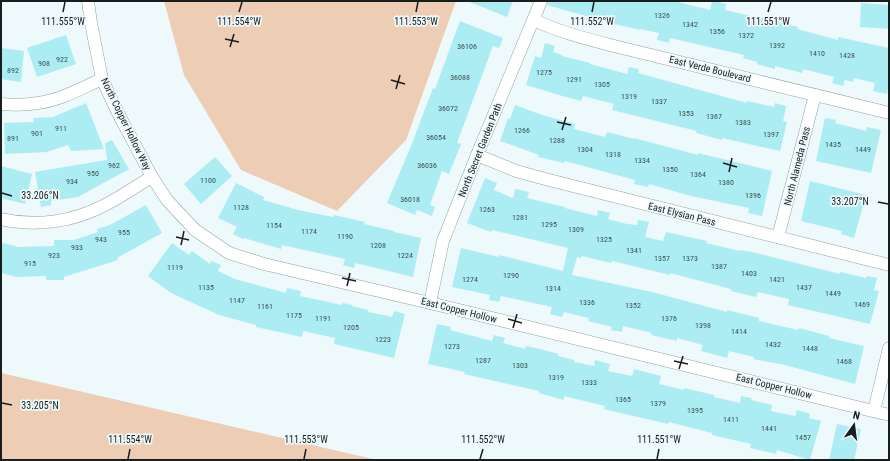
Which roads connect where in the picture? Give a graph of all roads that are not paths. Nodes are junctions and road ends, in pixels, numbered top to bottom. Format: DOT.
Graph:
graph roads {
  1 [pos="88,1"];
  2 [pos="541,1"];
  3 [pos="534,20"];
  4 [pos="102,79"];
  5 [pos="815,95"];
  6 [pos="1,104"];
  7 [pos="889,113"];
  8 [pos="477,155"];
  9 [pos="152,177"];
  10 [pos="1,219"];
  11 [pos="778,237"];
  12 [pos="889,265"];
  13 [pos="430,302"];
  14 [pos="889,348"];
  15 [pos="874,411"];
  16 [pos="889,415"];
  1 -- 4 [label="street, North Copper Hollow Way"];
  2 -- 3 [label="street, North Secret Garden Path"];
  3 -- 5 [label="street, East Verde Boulevard"];
  3 -- 8 [label="street, North Secret Garden Path"];
  4 -- 6 [label="street"];
  4 -- 9 [label="street, North Copper Hollow Way"];
  5 -- 7 [label="street, East Verde Boulevard"];
  5 -- 11 [label="street, North Alameda Pass"];
  8 -- 11 [label="street, East Elysian Pass"];
  8 -- 13 [label="street, North Secret Garden Path"];
  9 -- 10 [label="street"];
  9 -- 13 [label="street, East Copper Hollow"];
  11 -- 12 [label="street, East Elysian Pass"];
  13 -- 15 [label="street, East Copper Hollow"];
  14 -- 15 [label="street"];
  15 -- 16 [label="street, East Copper Hollow"];
}
